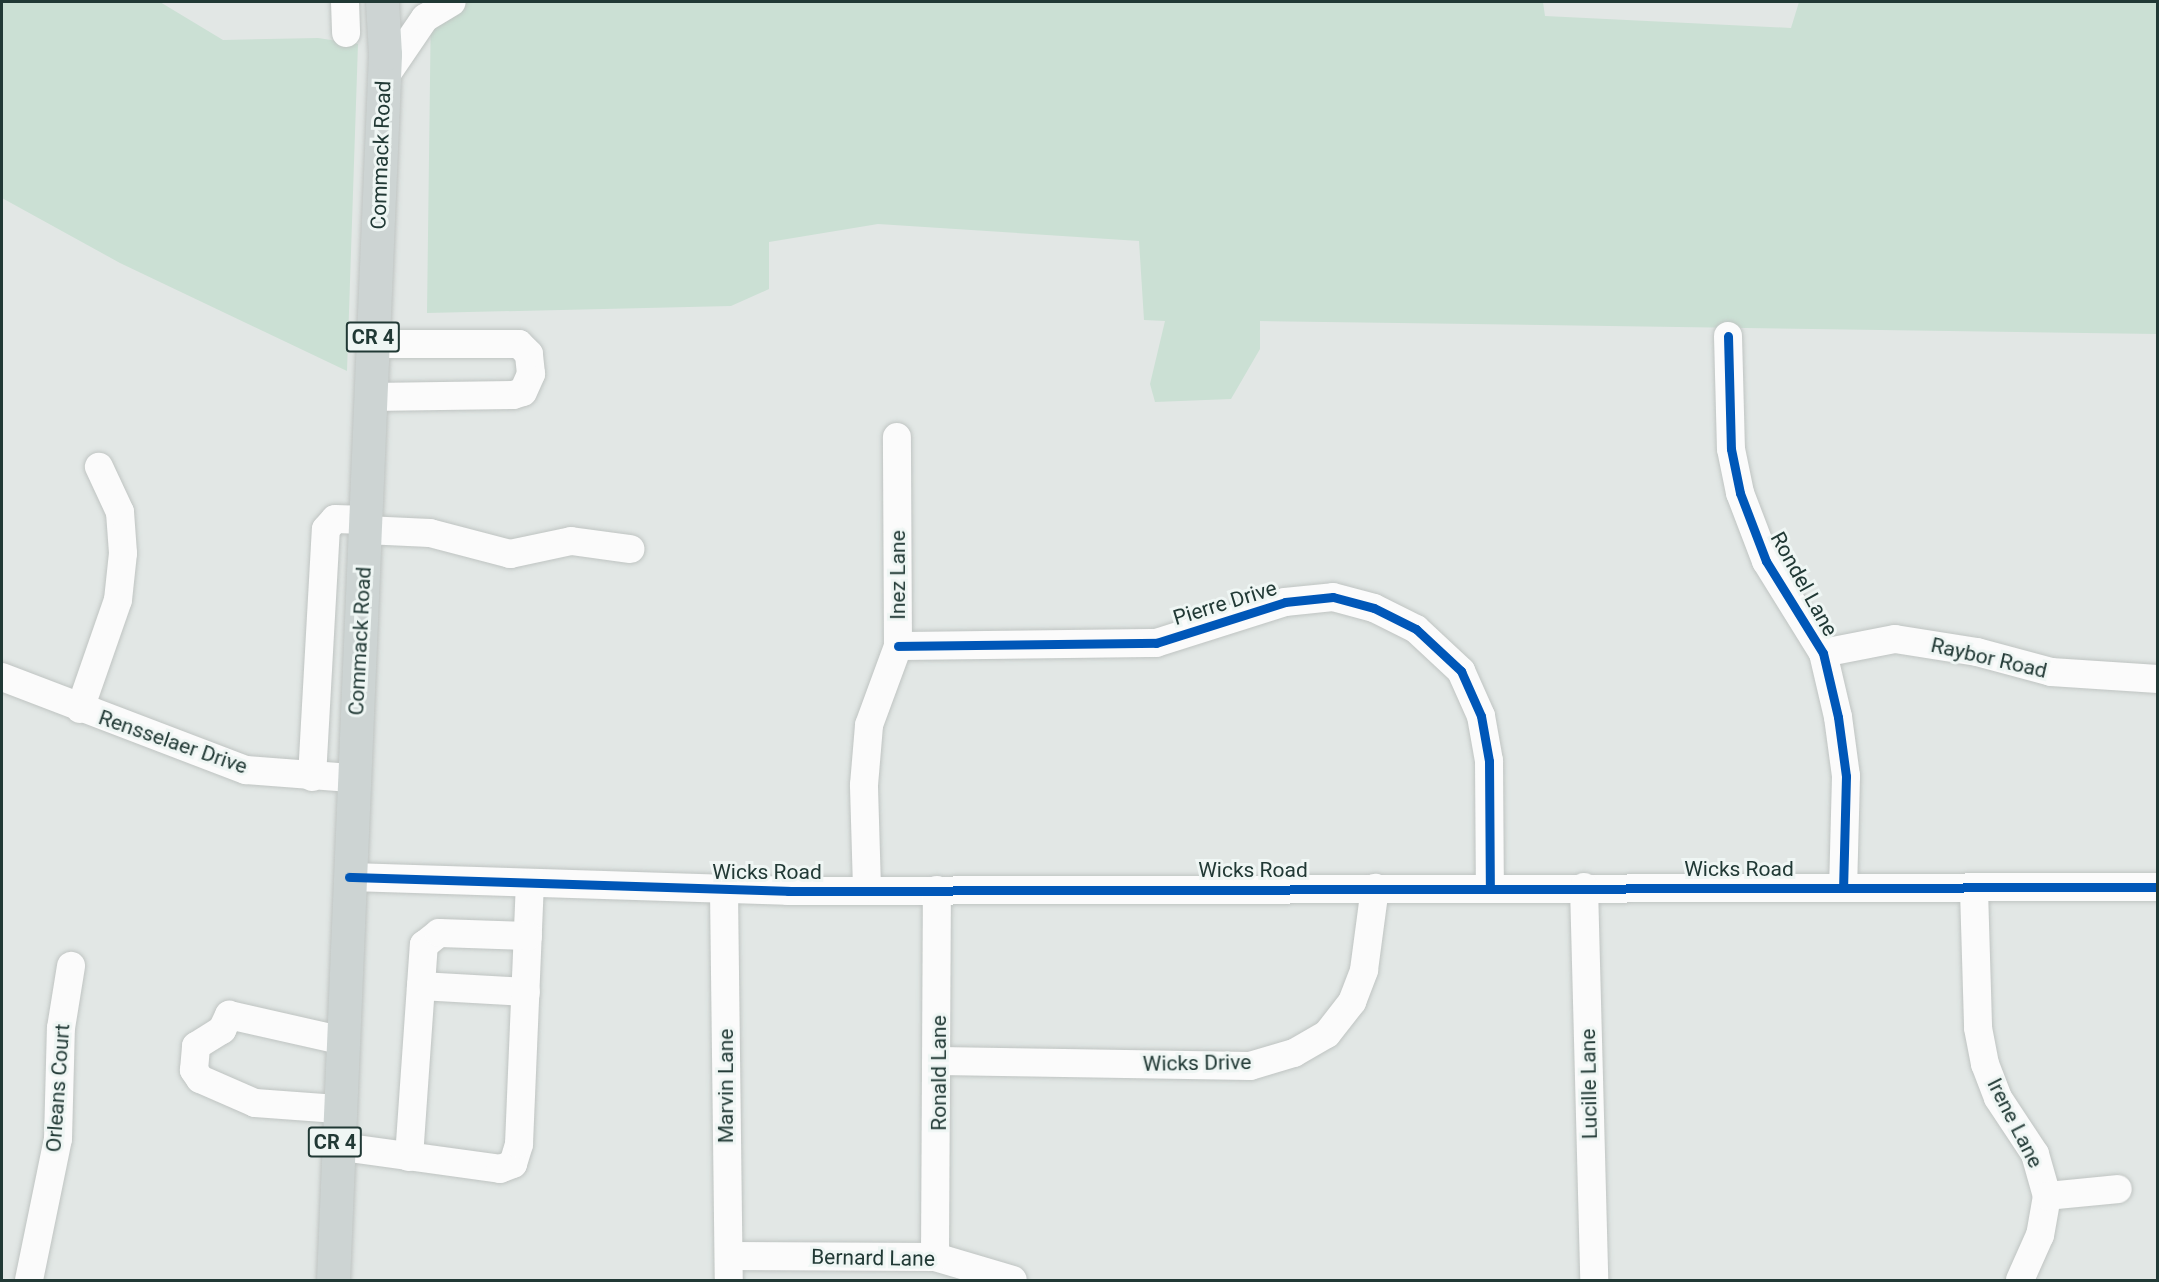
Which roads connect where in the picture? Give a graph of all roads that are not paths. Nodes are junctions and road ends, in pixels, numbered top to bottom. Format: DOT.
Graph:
graph roads {
  1 [pos="345,2"];
  2 [pos="382,2"];
  3 [pos="452,2"];
  4 [pos="346,33"];
  5 [pos="384,78"];
  6 [pos="1728,336"];
  7 [pos="373,344"];
  8 [pos="371,397"];
  9 [pos="897,437"];
  10 [pos="99,468"];
  11 [pos="366,525"];
  12 [pos="630,549"];
  13 [pos="898,646"];
  14 [pos="1823,653"];
  15 [pos="2,677"];
  16 [pos="2157,679"];
  17 [pos="80,709"];
  18 [pos="312,777"];
  19 [pos="351,778"];
  20 [pos="349,877"];
  21 [pos="530,883"];
  22 [pos="1584,887"];
  23 [pos="1843,887"];
  24 [pos="2157,887"];
  25 [pos="867,888"];
  26 [pos="1375,888"];
  27 [pos="1490,889"];
  28 [pos="937,890"];
  29 [pos="1974,890"];
  30 [pos="724,891"];
  31 [pos="528,936"];
  32 [pos="71,966"];
  33 [pos="421,986"];
  34 [pos="526,992"];
  35 [pos="340,1040"];
  36 [pos="939,1061"];
  37 [pos="337,1109"];
  38 [pos="335,1146"];
  39 [pos="409,1157"];
  40 [pos="2118,1189"];
  41 [pos="2047,1196"];
  42 [pos="935,1257"];
  43 [pos="729,1268"];
  44 [pos="29,1281"];
  45 [pos="333,1281"];
  46 [pos="1013,1281"];
  47 [pos="1594,1281"];
  48 [pos="2020,1281"];
  1 -- 4 [label="street"];
  2 -- 5 [label="main road, Commack Road / CR 4"];
  3 -- 5 [label="street"];
  5 -- 7 [label="main road, Commack Road / CR 4"];
  6 -- 14 [label="street, Rondel Lane"];
  7 -- 8 [label="main road, Commack Road / CR 4"];
  7 -- 8 [label="street"];
  8 -- 11 [label="main road, Commack Road / CR 4"];
  9 -- 13 [label="street, Inez Lane"];
  10 -- 17 [label="street"];
  11 -- 12 [label="street"];
  11 -- 18 [label="street"];
  11 -- 19 [label="main road, Commack Road / CR 4"];
  13 -- 25 [label="street, Inez Lane"];
  13 -- 27 [label="street, Pierre Drive"];
  14 -- 16 [label="street, Raybor Road"];
  14 -- 23 [label="street, Rondel Lane"];
  15 -- 17 [label="street, Rensselaer Drive"];
  17 -- 18 [label="street, Rensselaer Drive"];
  18 -- 19 [label="street, Rensselaer Drive"];
  19 -- 20 [label="main road, Commack Road / CR 4"];
  20 -- 21 [label="street, Wicks Road"];
  20 -- 35 [label="main road, Commack Road / CR 4"];
  21 -- 30 [label="street, Wicks Road"];
  21 -- 31 [label="street"];
  22 -- 23 [label="street, Wicks Road"];
  22 -- 27 [label="street, Wicks Road"];
  22 -- 47 [label="street, Lucille Lane"];
  23 -- 29 [label="street, Wicks Road"];
  24 -- 29 [label="street, Wicks Road"];
  25 -- 28 [label="street, Wicks Road"];
  25 -- 30 [label="street, Wicks Road"];
  26 -- 27 [label="street, Wicks Road"];
  26 -- 28 [label="street, Wicks Road"];
  26 -- 36 [label="street, Wicks Drive"];
  28 -- 36 [label="street, Ronald Lane"];
  29 -- 41 [label="street, Irene Lane"];
  30 -- 43 [label="street, Marvin Lane"];
  31 -- 33 [label="street"];
  31 -- 34 [label="street"];
  32 -- 44 [label="street, Orleans Court"];
  33 -- 34 [label="street"];
  33 -- 39 [label="street"];
  34 -- 39 [label="street"];
  35 -- 37 [label="main road, Commack Road / CR 4"];
  35 -- 37 [label="street"];
  36 -- 42 [label="street, Ronald Lane"];
  37 -- 38 [label="main road, Commack Road / CR 4"];
  38 -- 39 [label="street"];
  38 -- 45 [label="main road, Commack Road / CR 4"];
  40 -- 41 [label="street"];
  41 -- 48 [label="street, Irene Lane"];
  42 -- 43 [label="street, Bernard Lane"];
  42 -- 46 [label="street, Bernard Lane"];
}
